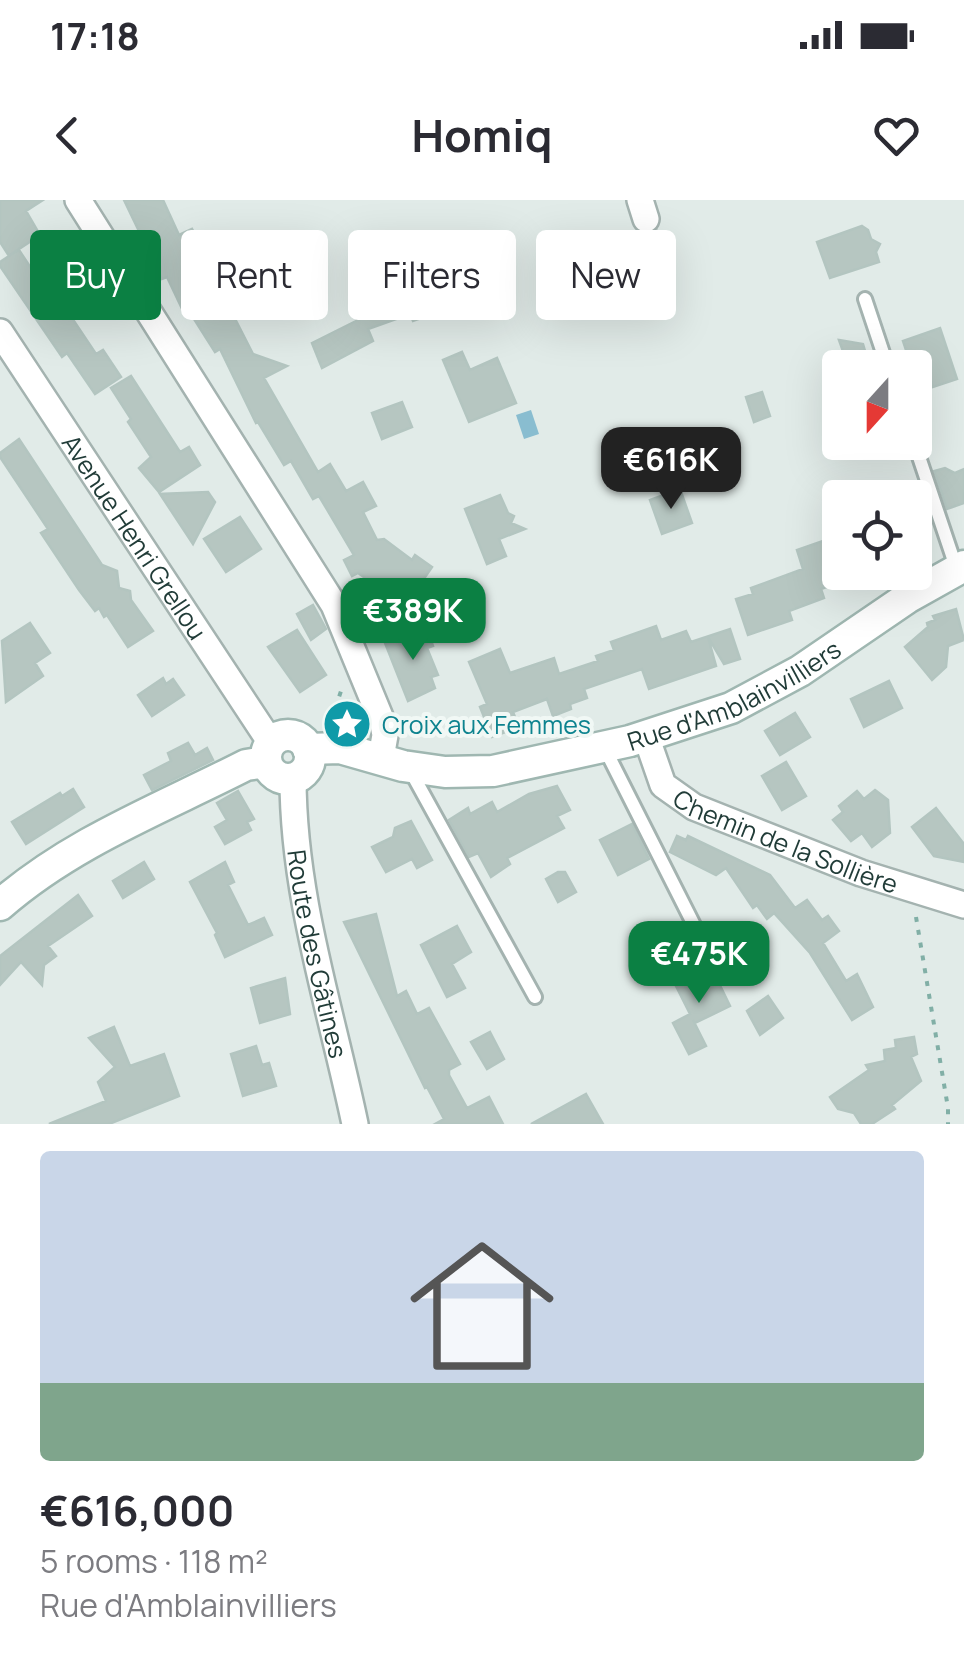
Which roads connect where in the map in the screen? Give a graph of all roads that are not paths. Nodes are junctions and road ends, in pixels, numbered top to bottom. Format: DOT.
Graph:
graph roads {
  1 [pos="78,200"];
  2 [pos="864,299"];
  3 [pos="0,332"];
  4 [pos="882,350"];
  5 [pos="921,460"];
  6 [pos="961,568"];
  7 [pos="646,736"];
  8 [pos="604,747"];
  9 [pos="319,749"];
  10 [pos="268,752"];
  11 [pos="395,763"];
  12 [pos="293,778"];
  13 [pos="0,905"];
  14 [pos="964,905"];
  15 [pos="698,935"];
  16 [pos="535,997"];
  17 [pos="356,1124"];
  1 -- 11 [label="street"];
  2 -- 4 [label="lane"];
  3 -- 10 [label="street, Avenue Henri Grellou"];
  5 -- 6 [label="lane"];
  6 -- 7 [label="street, Rue d'Amblainvilliers"];
  7 -- 8 [label="street, Rue d'Amblainvilliers"];
  7 -- 14 [label="street, Chemin de la Sollière"];
  8 -- 11 [label="street, Rue d'Amblainvilliers"];
  8 -- 15 [label="lane"];
  9 -- 10 [label="street, Rue d'Amblainvilliers"];
  9 -- 11 [label="street, Rue d'Amblainvilliers"];
  9 -- 12 [label="street"];
  10 -- 12 [label="street"];
  10 -- 13 [label="street"];
  11 -- 16 [label="lane"];
  12 -- 17 [label="street, Route des Gâtines"];
}
